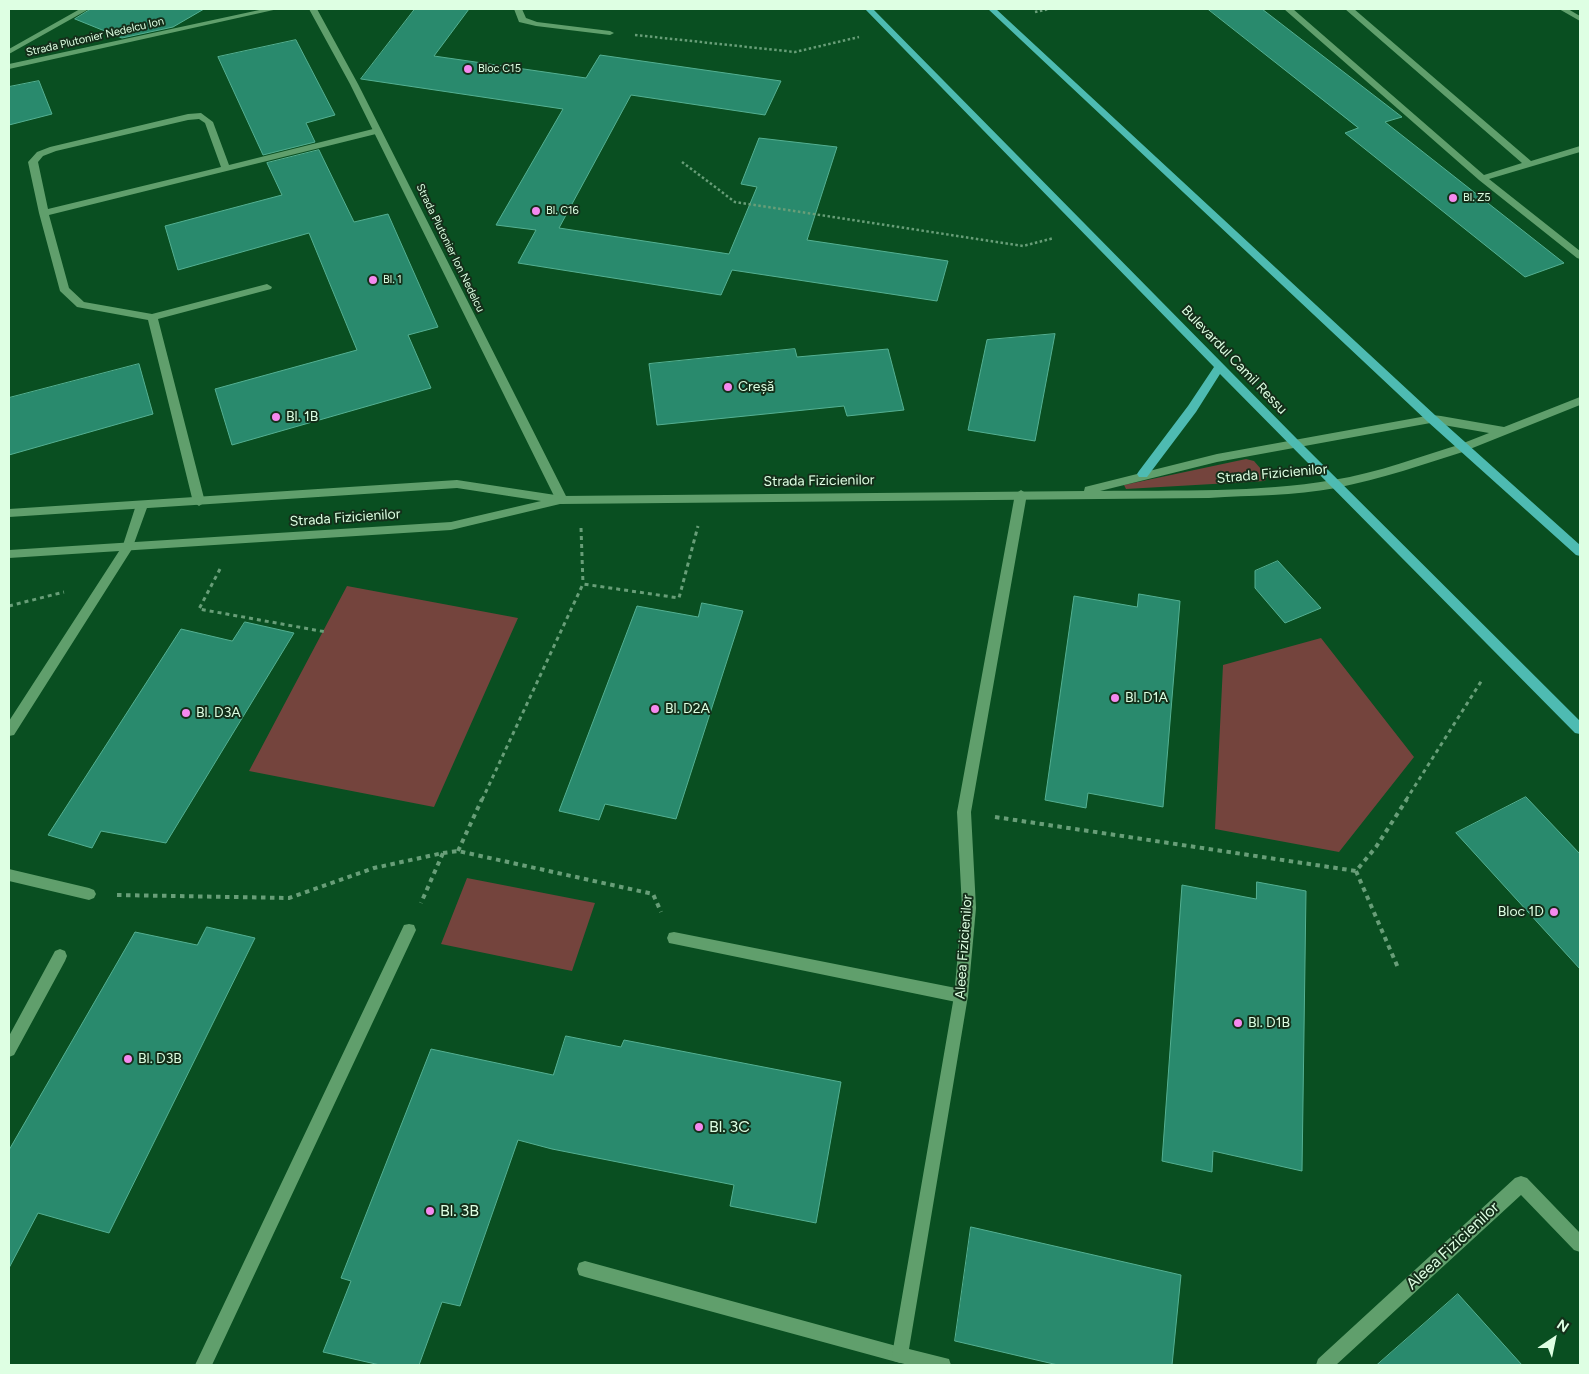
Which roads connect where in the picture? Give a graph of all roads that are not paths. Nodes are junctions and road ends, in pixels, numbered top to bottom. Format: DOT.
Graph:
graph roads {
  1 [pos="85,9"];
  2 [pos="274,9"];
  3 [pos="313,9"];
  4 [pos="518,9"];
  5 [pos="869,9"];
  6 [pos="992,9"];
  7 [pos="1288,9"];
  8 [pos="1348,9"];
  9 [pos="1563,9"];
  10 [pos="1580,19"];
  11 [pos="610,32"];
  12 [pos="9,52"];
  13 [pos="9,67"];
  14 [pos="377,131"];
  15 [pos="1580,149"];
  16 [pos="1530,165"];
  17 [pos="226,168"];
  18 [pos="1482,178"];
  19 [pos="44,213"];
  20 [pos="1580,256"];
  21 [pos="267,287"];
  22 [pos="152,317"];
  23 [pos="1220,366"];
  24 [pos="1580,401"];
  25 [pos="1432,419"];
  26 [pos="1505,430"];
  27 [pos="1294,443"];
  28 [pos="1464,447"];
  29 [pos="1143,474"];
  30 [pos="1335,484"];
  31 [pos="1021,494"];
  32 [pos="1077,494"];
  33 [pos="562,500"];
  34 [pos="199,502"];
  35 [pos="142,505"];
  36 [pos="9,513"];
  37 [pos="128,546"];
  38 [pos="1580,552"];
  39 [pos="9,554"];
  40 [pos="1580,729"];
  41 [pos="9,730"];
  42 [pos="9,875"];
  43 [pos="89,894"];
  44 [pos="409,930"];
  45 [pos="674,938"];
  46 [pos="60,956"];
  47 [pos="961,996"];
  48 [pos="9,1050"];
  49 [pos="1580,1244"];
  50 [pos="585,1269"];
  51 [pos="900,1355"];
  52 [pos="203,1365"];
  53 [pos="943,1365"];
  54 [pos="1324,1365"];
  1 -- 12 [label="street"];
  2 -- 13 [label="street, Strada Plutonier Nedelcu Ion"];
  3 -- 14 [label="street, Strada Plutonier Ion Nedelcu"];
  4 -- 11 [label="street"];
  5 -- 23 [label="main road, Bulevardul Camil Ressu"];
  6 -- 25 [label="main road"];
  7 -- 18 [label="street"];
  8 -- 16 [label="street"];
  9 -- 10 [label="street"];
  14 -- 17 [label="street"];
  14 -- 33 [label="street, Strada Plutonier Ion Nedelcu"];
  15 -- 16 [label="street"];
  16 -- 18 [label="street"];
  17 -- 19 [label="street"];
  17 -- 19 [label="street"];
  18 -- 20 [label="street"];
  19 -- 22 [label="street"];
  21 -- 22 [label="street"];
  22 -- 34 [label="street"];
  23 -- 27 [label="main road, Bulevardul Camil Ressu"];
  23 -- 29 [label="main road"];
  24 -- 26 [label="street, Strada Fizicienilor"];
  25 -- 26 [label="street, Strada Fizicienilor"];
  25 -- 27 [label="street, Strada Fizicienilor"];
  25 -- 28 [label="main road"];
  26 -- 28 [label="street, Strada Fizicienilor"];
  27 -- 29 [label="street, Strada Fizicienilor"];
  27 -- 30 [label="main road, Bulevardul Camil Ressu"];
  28 -- 30 [label="street, Strada Fizicienilor"];
  28 -- 38 [label="main road"];
  29 -- 32 [label="street, Strada Fizicienilor"];
  30 -- 32 [label="street, Strada Fizicienilor"];
  30 -- 40 [label="main road, Bulevardul Camil Ressu"];
  31 -- 32 [label="street, Strada Fizicienilor"];
  31 -- 33 [label="street, Strada Fizicienilor"];
  31 -- 47 [label="street, Aleea Fizicienilor"];
  33 -- 34 [label="street, Strada Fizicienilor"];
  33 -- 37 [label="street, Strada Fizicienilor"];
  34 -- 35 [label="street, Strada Fizicienilor"];
  35 -- 36 [label="street, Strada Fizicienilor"];
  35 -- 37 [label="street"];
  37 -- 39 [label="street, Strada Fizicienilor"];
  37 -- 41 [label="street"];
  42 -- 43 [label="street"];
  44 -- 52 [label="street"];
  45 -- 47 [label="street"];
  46 -- 48 [label="street"];
  47 -- 51 [label="street, Aleea Fizicienilor"];
  49 -- 54 [label="street, Aleea Fizicienilor"];
  50 -- 51 [label="street"];
  51 -- 53 [label="street"];
}
